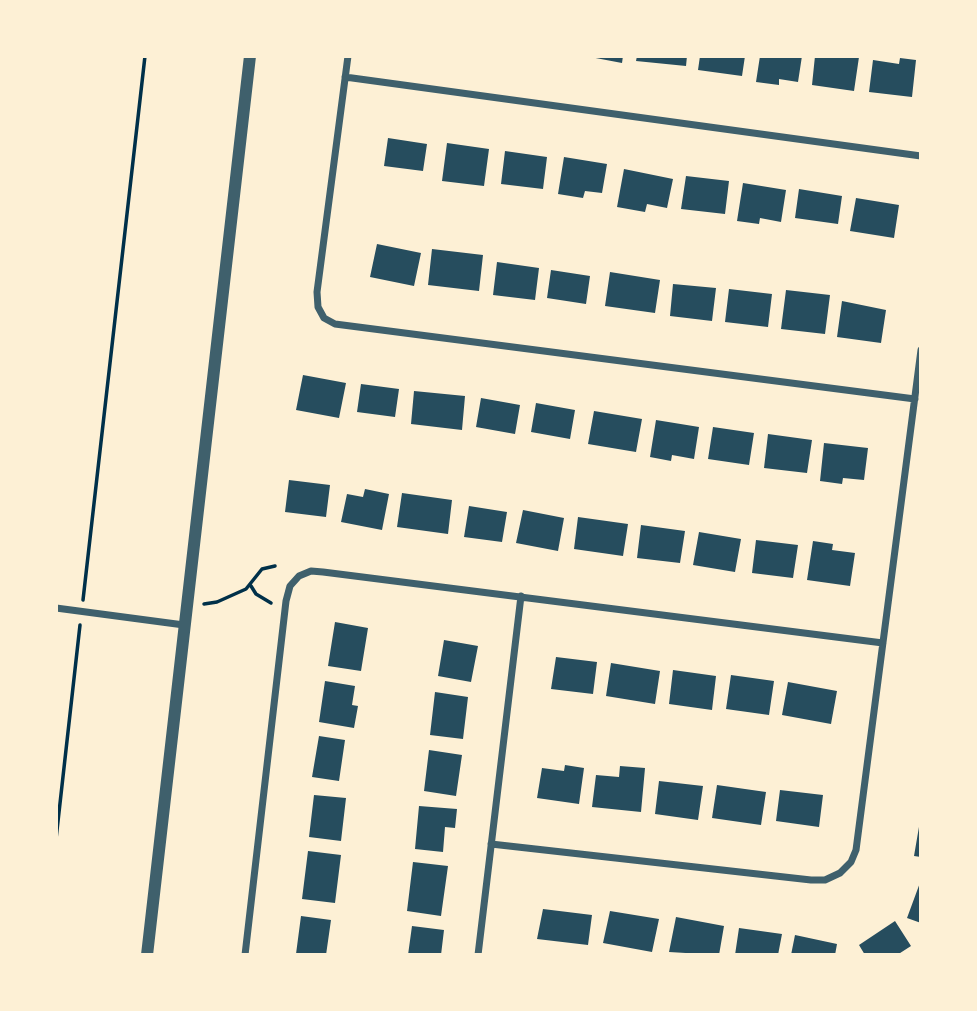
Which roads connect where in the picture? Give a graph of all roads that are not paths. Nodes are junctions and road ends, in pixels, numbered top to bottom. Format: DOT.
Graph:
graph roads {
  1 [pos="250,56"];
  2 [pos="348,56"];
  3 [pos="345,78"];
  4 [pos="921,156"];
  5 [pos="921,350"];
  6 [pos="915,399"];
  7 [pos="521,596"];
  8 [pos="56,608"];
  9 [pos="184,625"];
  10 [pos="883,643"];
  11 [pos="491,844"];
  12 [pos="146,955"];
  13 [pos="245,955"];
  14 [pos="478,955"];
  1 -- 9 [label="street"];
  2 -- 3 [label="street"];
  3 -- 4 [label="street"];
  3 -- 6 [label="street"];
  5 -- 6 [label="street"];
  6 -- 10 [label="street"];
  7 -- 10 [label="street"];
  7 -- 11 [label="street"];
  7 -- 13 [label="street"];
  8 -- 9 [label="street"];
  9 -- 12 [label="street"];
  10 -- 11 [label="street"];
  11 -- 14 [label="street"];
}
